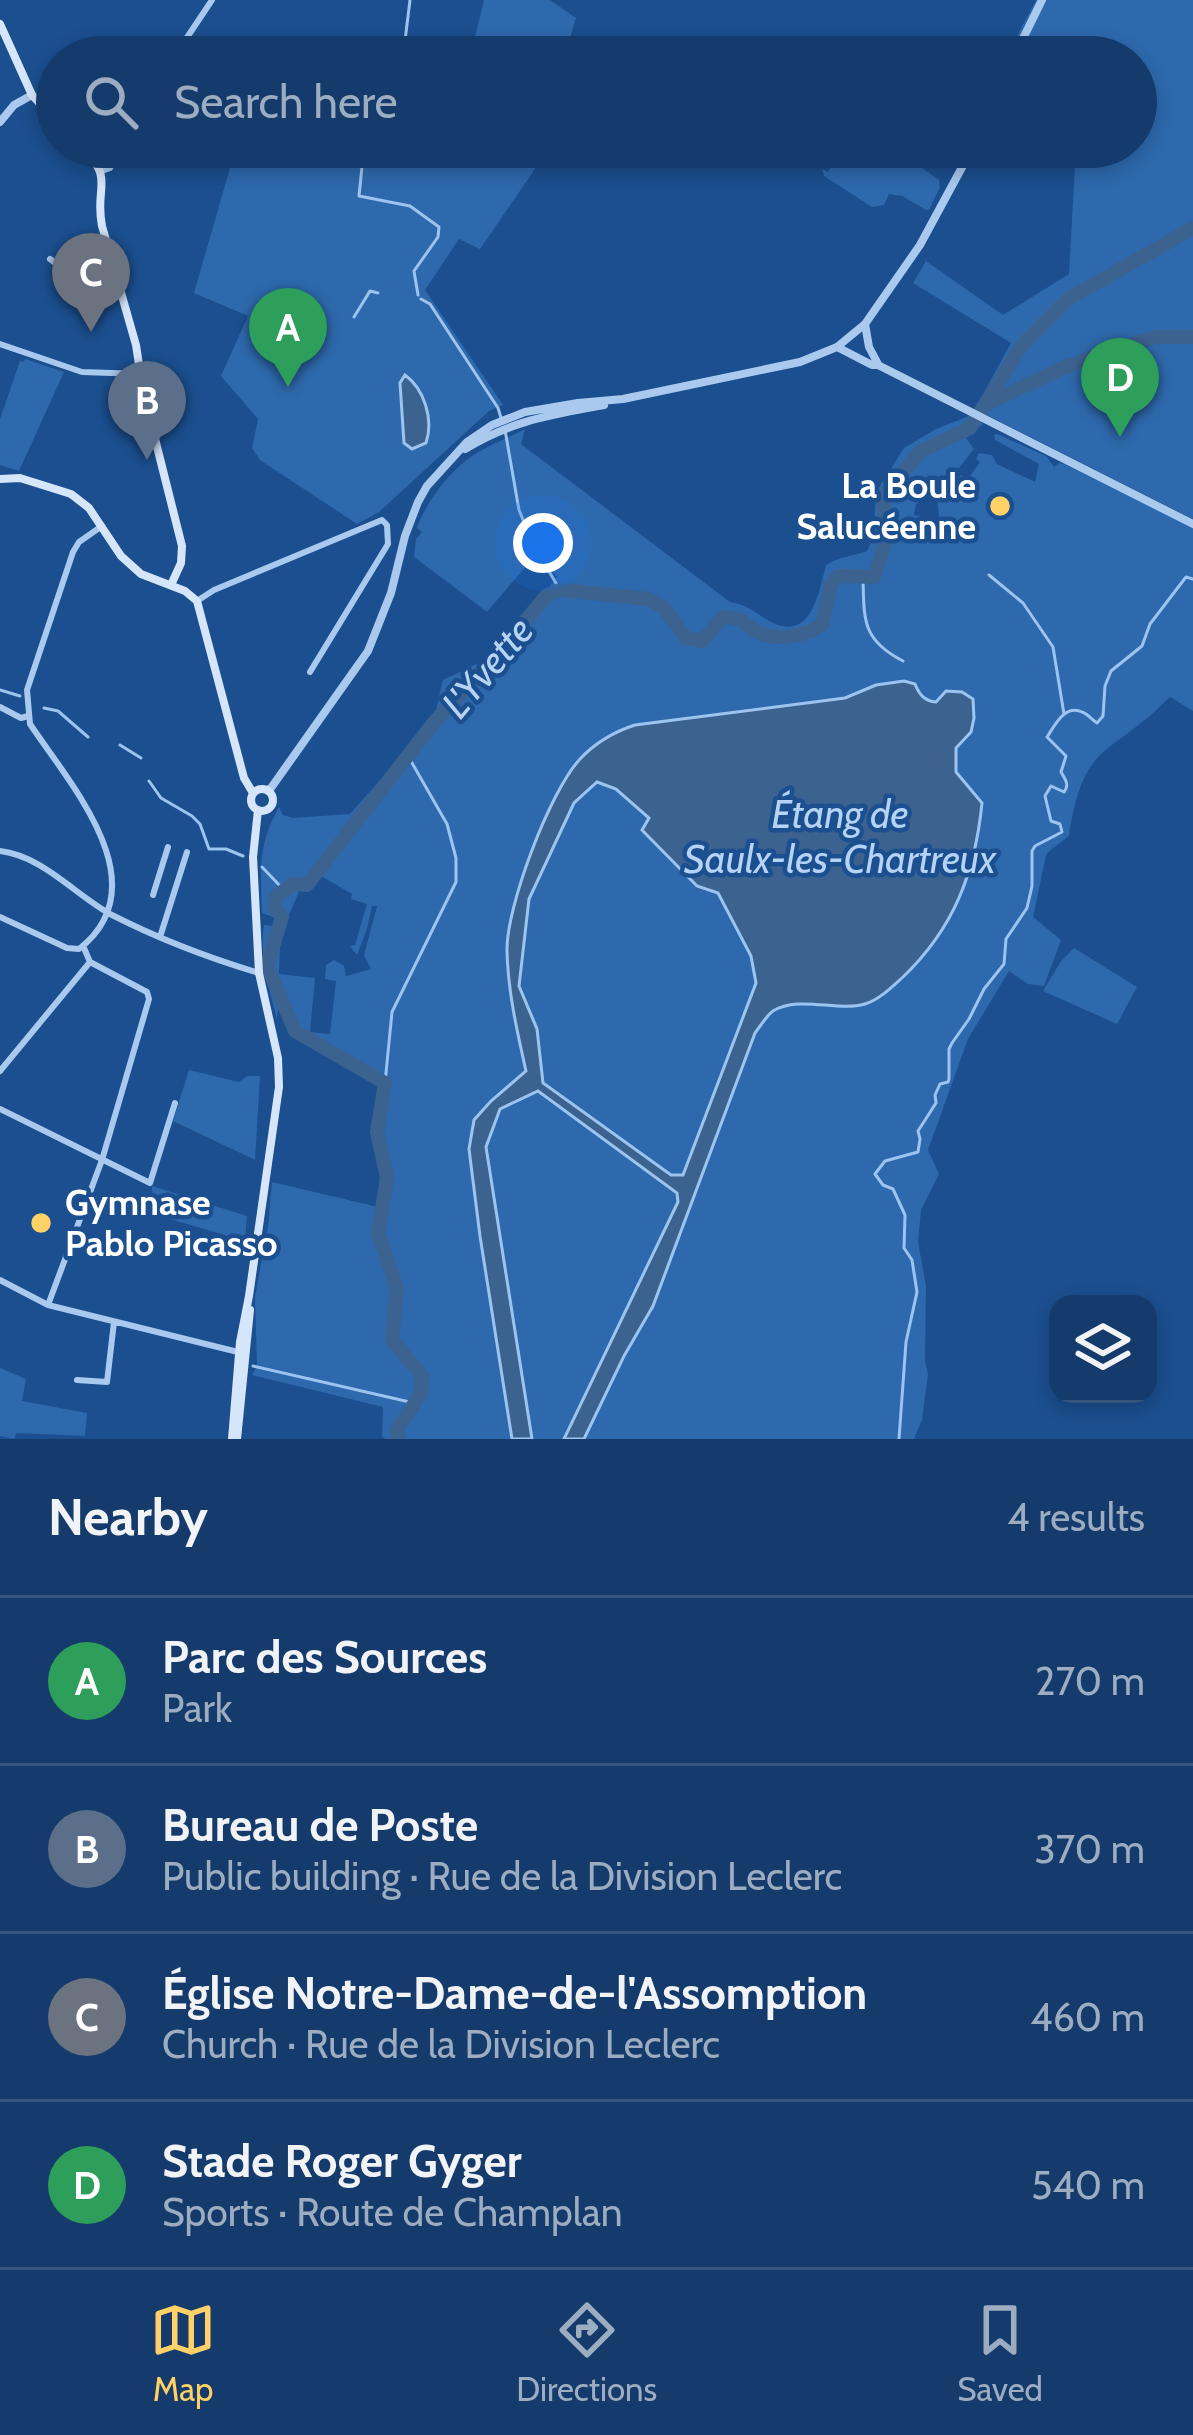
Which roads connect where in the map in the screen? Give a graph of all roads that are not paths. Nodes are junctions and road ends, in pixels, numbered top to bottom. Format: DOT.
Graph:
graph roads {
  1 [pos="212,0"];
  2 [pos="1042,0"];
  3 [pos="0,24"];
  4 [pos="188,36"];
  5 [pos="1024,36"];
  6 [pos="32,95"];
  7 [pos="36,99"];
  8 [pos="0,122"];
  9 [pos="100,168"];
  10 [pos="110,168"];
  11 [pos="962,168"];
  12 [pos="102,171"];
  13 [pos="50,259"];
  14 [pos="110,277"];
  15 [pos="865,324"];
  16 [pos="0,344"];
  17 [pos="837,347"];
  18 [pos="878,365"];
  19 [pos="141,374"];
  20 [pos="0,479"];
  21 [pos="1193,524"];
  22 [pos="102,526"];
  23 [pos="171,584"];
  24 [pos="197,601"];
  25 [pos="310,672"];
  26 [pos="0,707"];
  27 [pos="28,716"];
  28 [pos="267,790"];
  29 [pos="253,793"];
  30 [pos="259,810"];
  31 [pos="0,851"];
  32 [pos="175,894"];
  33 [pos="108,913"];
  34 [pos="0,916"];
  35 [pos="160,937"];
  36 [pos="83,947"];
  37 [pos="90,962"];
  38 [pos="259,974"];
  39 [pos="0,1071"];
  40 [pos="175,1103"];
  41 [pos="0,1109"];
  42 [pos="102,1160"];
  43 [pos="0,1280"];
  44 [pos="48,1305"];
  45 [pos="114,1322"];
  46 [pos="243,1354"];
  47 [pos="77,1380"];
  48 [pos="235,1439"];
  1 -- 4 [label="street"];
  2 -- 5 [label="street"];
  3 -- 6 [label="main road"];
  6 -- 7 [label="main road"];
  6 -- 8 [label="street"];
  9 -- 12 [label="main road"];
  10 -- 12 [label="street"];
  11 -- 15 [label="street"];
  12 -- 14 [label="main road"];
  13 -- 14 [label="street"];
  14 -- 19 [label="main road"];
  15 -- 17 [label="street"];
  15 -- 18 [label="street"];
  16 -- 19 [label="street"];
  17 -- 18 [label="street"];
  17 -- 28 [label="street"];
  18 -- 21 [label="street"];
  19 -- 23 [label="main road"];
  20 -- 22 [label="main road"];
  22 -- 23 [label="main road"];
  22 -- 27 [label="street"];
  23 -- 24 [label="main road"];
  24 -- 25 [label="street"];
  24 -- 29 [label="main road"];
  26 -- 27 [label="street"];
  27 -- 33 [label="street"];
  28 -- 29 [label="main road"];
  28 -- 30 [label="main road"];
  29 -- 30 [label="main road"];
  30 -- 38 [label="main road"];
  31 -- 33 [label="street"];
  32 -- 32 [label="street"];
  32 -- 35 [label="street"];
  33 -- 35 [label="street"];
  33 -- 36 [label="street"];
  34 -- 36 [label="street"];
  35 -- 38 [label="street"];
  36 -- 37 [label="street"];
  37 -- 39 [label="street"];
  37 -- 42 [label="street"];
  38 -- 46 [label="main road"];
  40 -- 42 [label="street"];
  41 -- 42 [label="street"];
  42 -- 44 [label="street"];
  43 -- 44 [label="street"];
  44 -- 45 [label="street"];
  45 -- 46 [label="street"];
  45 -- 47 [label="street"];
  46 -- 48 [label="main road"];
}
